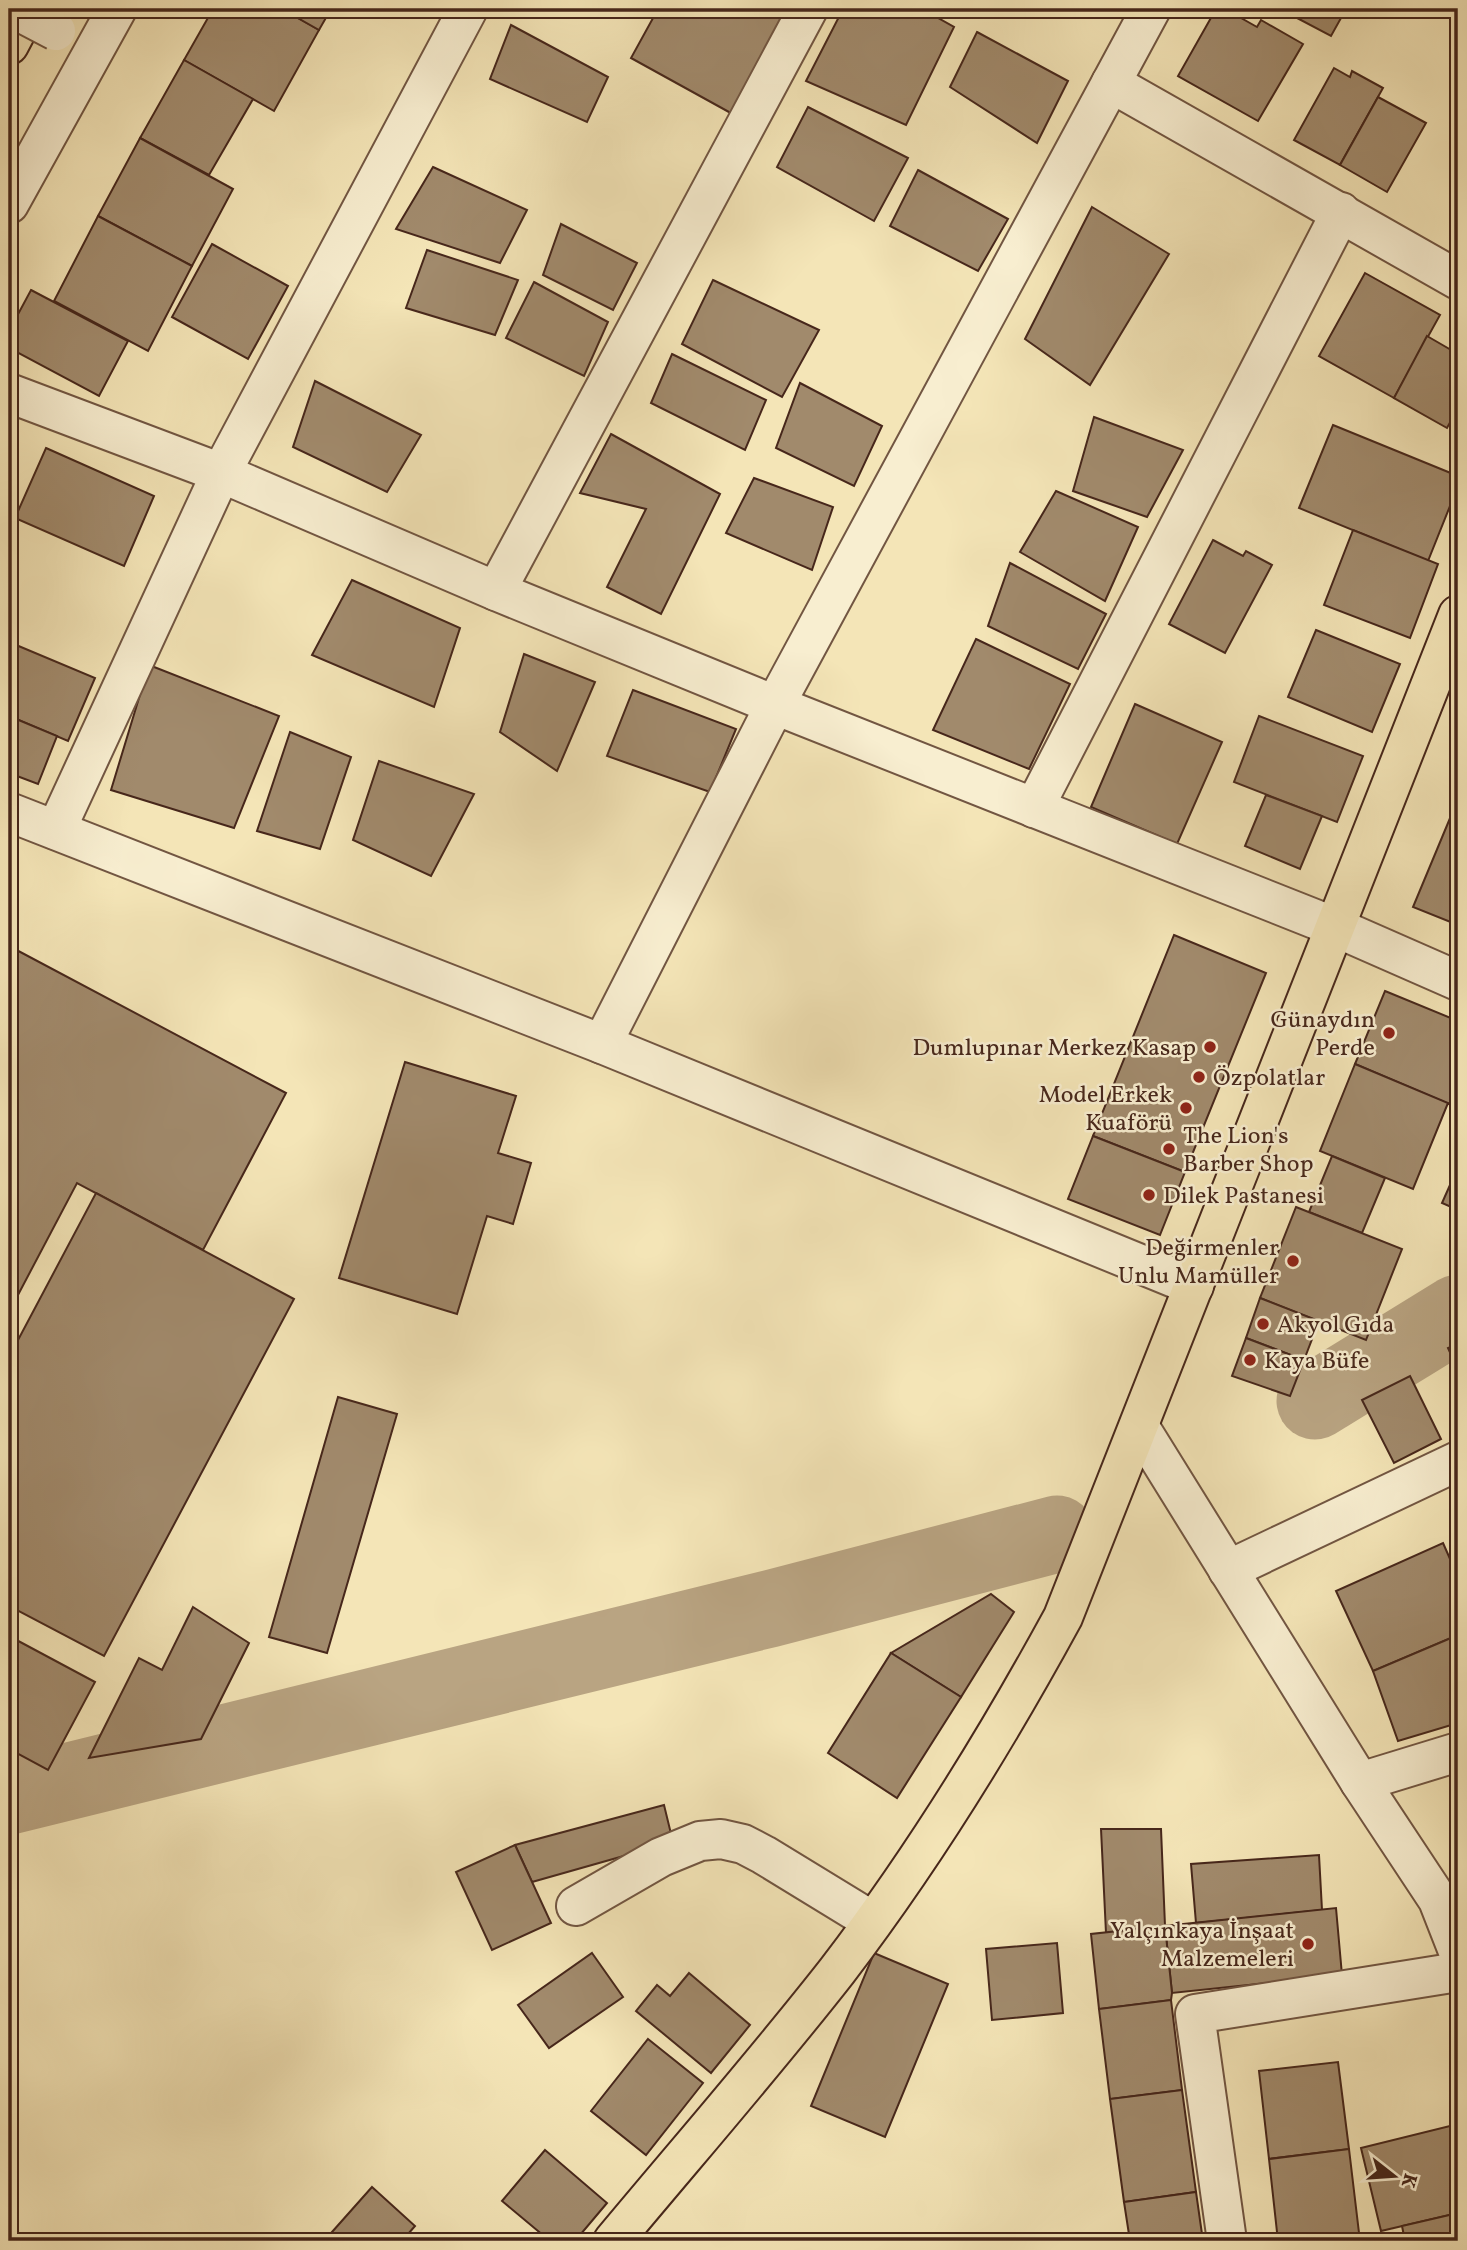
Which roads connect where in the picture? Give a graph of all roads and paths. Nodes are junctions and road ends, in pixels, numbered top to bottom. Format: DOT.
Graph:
graph roads {
  1 [pos="15,9"];
  2 [pos="117,9"];
  3 [pos="468,9"];
  4 [pos="808,9"];
  5 [pos="1151,9"];
  6 [pos="42,20"];
  7 [pos="9,45"];
  8 [pos="1111,83"];
  9 [pos="9,205"];
  10 [pos="1341,212"];
  11 [pos="1458,280"];
  12 [pos="9,393"];
  13 [pos="221,473"];
  14 [pos="496,591"];
  15 [pos="1458,615"];
  16 [pos="775,705"];
  17 [pos="1034,808"];
  18 [pos="9,812"];
  19 [pos="56,830"];
  20 [pos="1335,927"];
  21 [pos="1458,981"];
  22 [pos="603,1044"];
  23 [pos="1194,1286"];
  24 [pos="1139,1426"];
  25 [pos="1458,1461"];
  26 [pos="1228,1570"];
  27 [pos="1458,1752"];
  28 [pos="1360,1782"];
  29 [pos="1448,1899"];
  30 [pos="576,1906"];
  31 [pos="872,1921"];
  32 [pos="1458,1951"];
  33 [pos="1458,1972"];
  34 [pos="613,2241"];
  35 [pos="1227,2241"];
  1 -- 6 [label="street, bridge"];
  2 -- 9 [label="street"];
  3 -- 13 [label="street"];
  4 -- 14 [label="street"];
  5 -- 8 [label="street"];
  6 -- 7 [label="main road"];
  8 -- 10 [label="street"];
  8 -- 16 [label="street"];
  10 -- 11 [label="street"];
  10 -- 17 [label="street"];
  12 -- 13 [label="street"];
  13 -- 14 [label="street"];
  13 -- 19 [label="street"];
  14 -- 16 [label="street"];
  15 -- 20 [label="main road"];
  16 -- 17 [label="street"];
  16 -- 22 [label="street"];
  17 -- 20 [label="street"];
  18 -- 19 [label="street"];
  19 -- 22 [label="street"];
  20 -- 21 [label="street"];
  20 -- 23 [label="main road"];
  22 -- 23 [label="street"];
  23 -- 24 [label="main road"];
  24 -- 26 [label="street"];
  24 -- 31 [label="main road"];
  25 -- 26 [label="street"];
  26 -- 28 [label="street"];
  27 -- 28 [label="street"];
  28 -- 29 [label="street"];
  29 -- 32 [label="street"];
  30 -- 31 [label="street"];
  31 -- 34 [label="main road"];
  33 -- 35 [label="street"];
}
